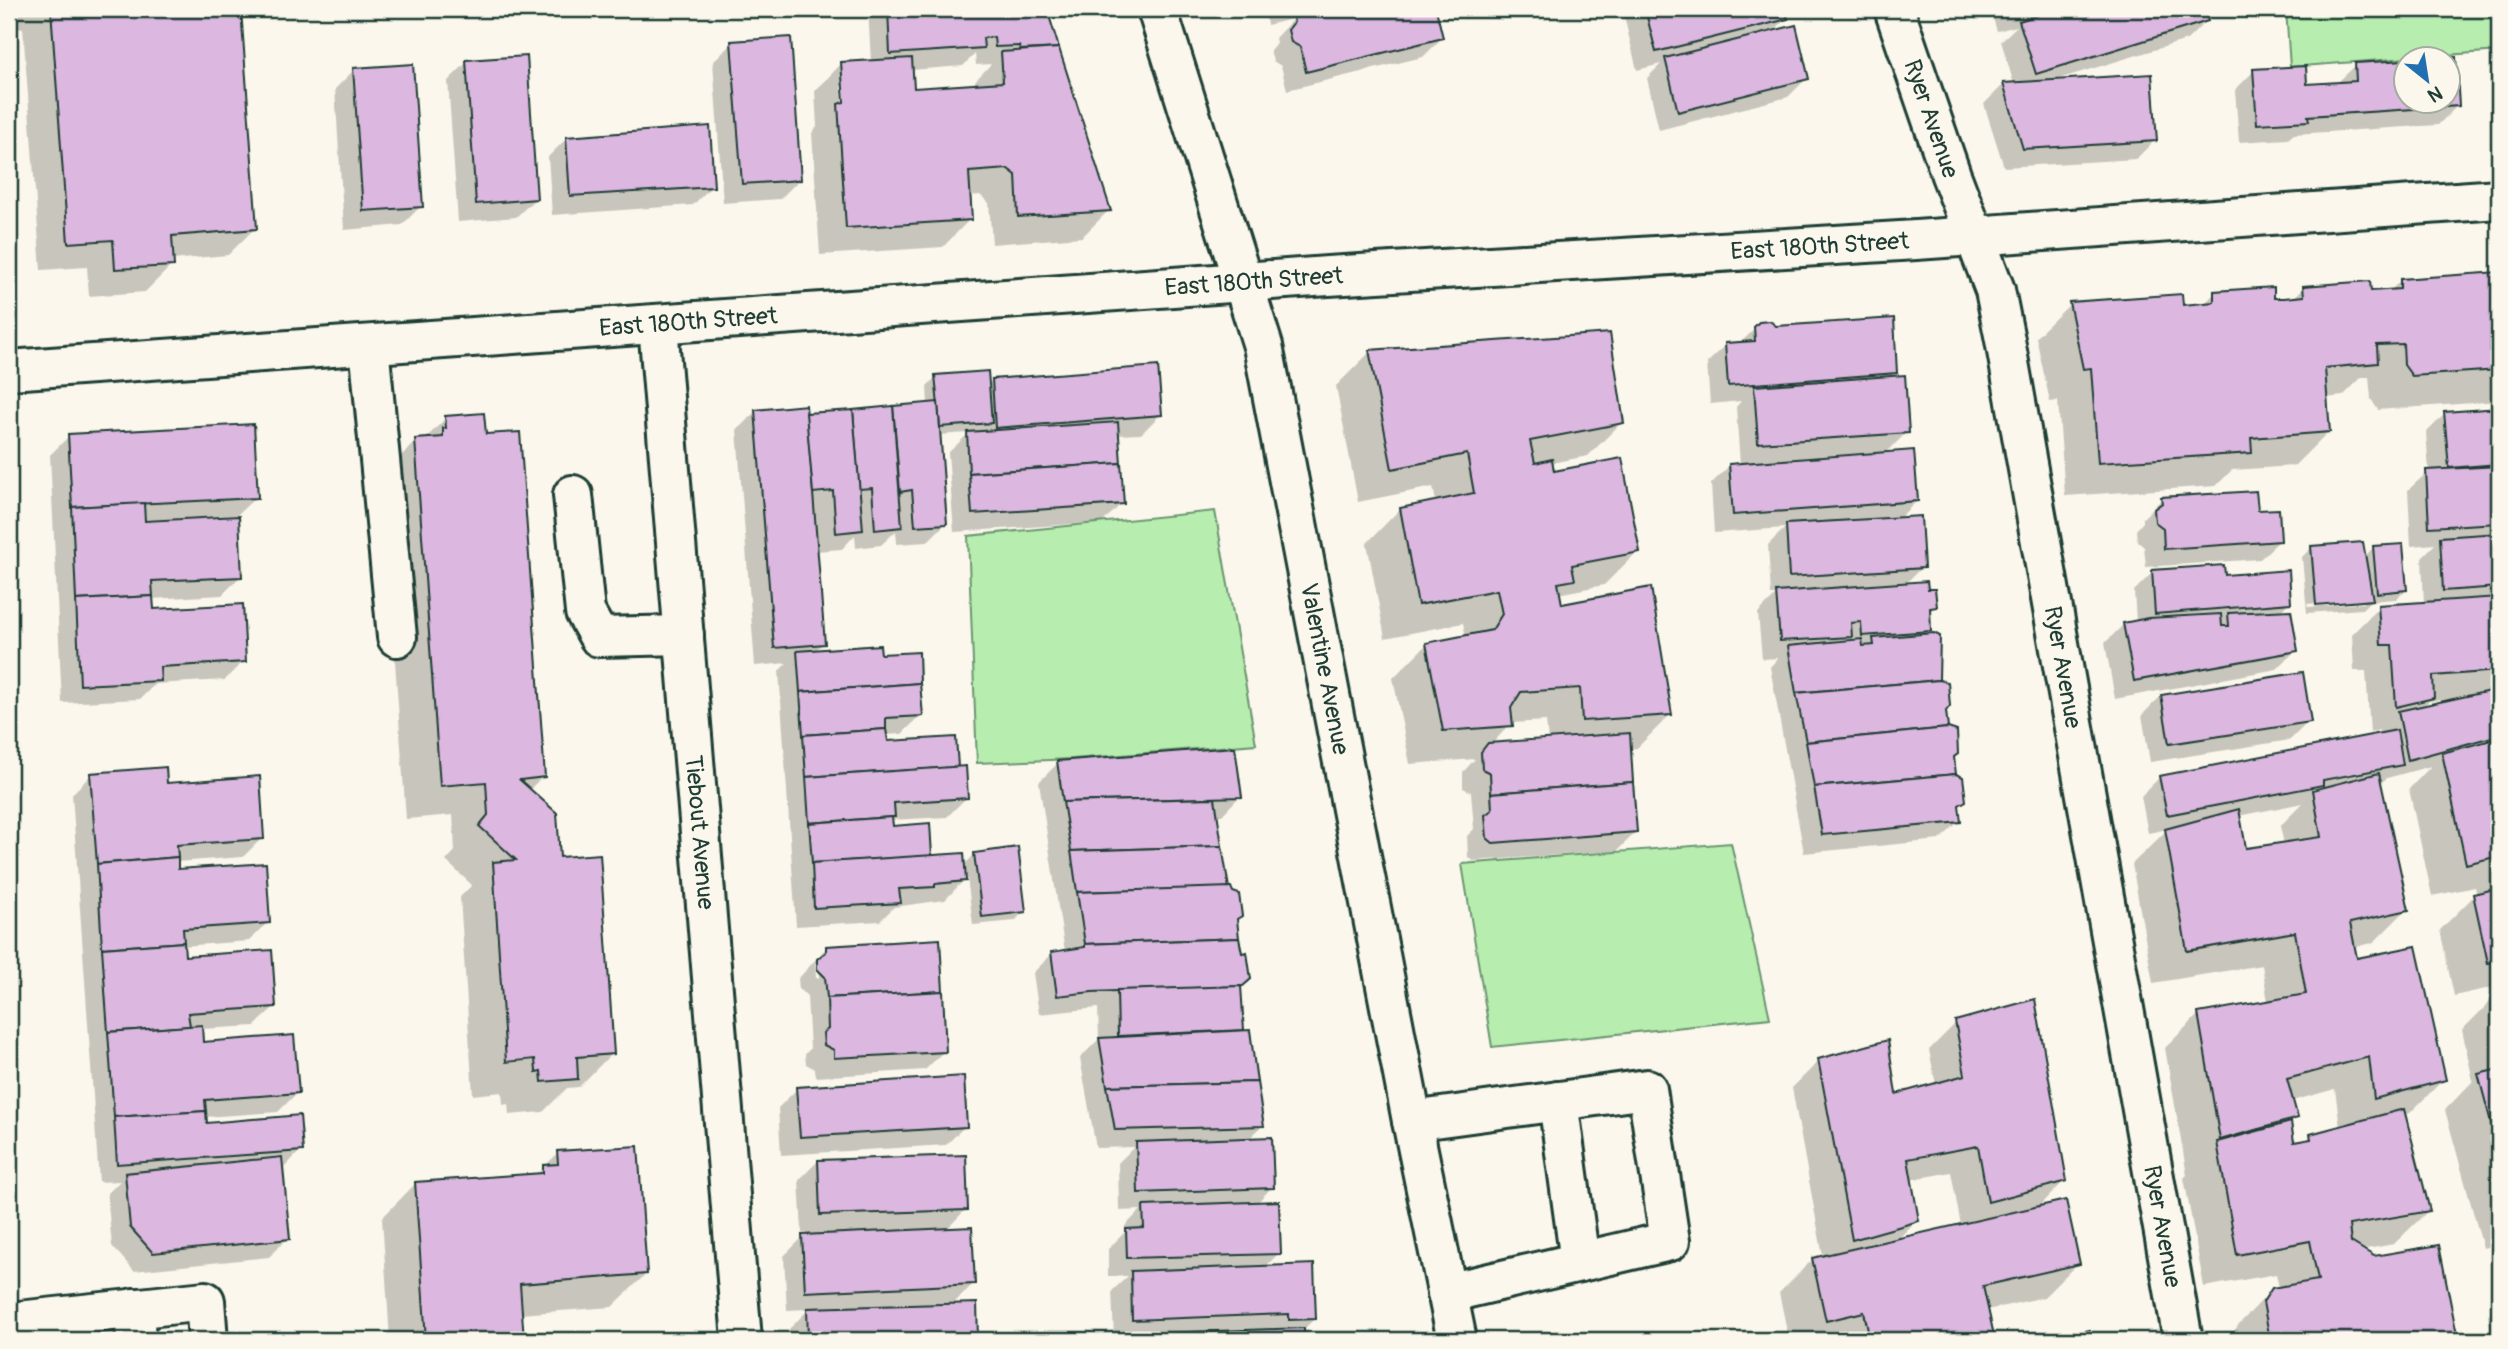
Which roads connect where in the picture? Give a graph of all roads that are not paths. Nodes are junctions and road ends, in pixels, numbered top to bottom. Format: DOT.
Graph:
graph roads {
  1 [pos="1157,9"];
  2 [pos="1895,9"];
  3 [pos="2499,199"];
  4 [pos="1974,236"];
  5 [pos="1245,283"];
  6 [pos="658,325"];
  7 [pos="369,345"];
  8 [pos="9,370"];
  9 [pos="573,495"];
  10 [pos="684,635"];
  11 [pos="397,637"];
  12 [pos="1558,1101"];
  13 [pos="1412,1121"];
  14 [pos="1580,1262"];
  15 [pos="1447,1293"];
  16 [pos="9,1322"];
  17 [pos="135,1324"];
  18 [pos="208,1340"];
  19 [pos="742,1340"];
  20 [pos="1457,1340"];
  21 [pos="2183,1340"];
  1 -- 5 [label="street, Valentine Avenue"];
  2 -- 4 [label="street, Ryer Avenue"];
  3 -- 4 [label="street, East 180th Street"];
  4 -- 5 [label="street, East 180th Street"];
  4 -- 21 [label="street, Ryer Avenue"];
  5 -- 6 [label="street, East 180th Street"];
  5 -- 13 [label="street, Valentine Avenue"];
  6 -- 7 [label="street, East 180th Street"];
  6 -- 10 [label="street, Tiebout Avenue"];
  7 -- 8 [label="street, East 180th Street"];
  7 -- 11 [label="street"];
  9 -- 10 [label="street"];
  10 -- 19 [label="street, Tiebout Avenue"];
  12 -- 13 [label="street"];
  12 -- 14 [label="street"];
  12 -- 14 [label="street"];
  13 -- 15 [label="street, Valentine Avenue"];
  14 -- 15 [label="street"];
  15 -- 20 [label="street, Valentine Avenue"];
  16 -- 17 [label="street"];
  17 -- 18 [label="street"];
}
